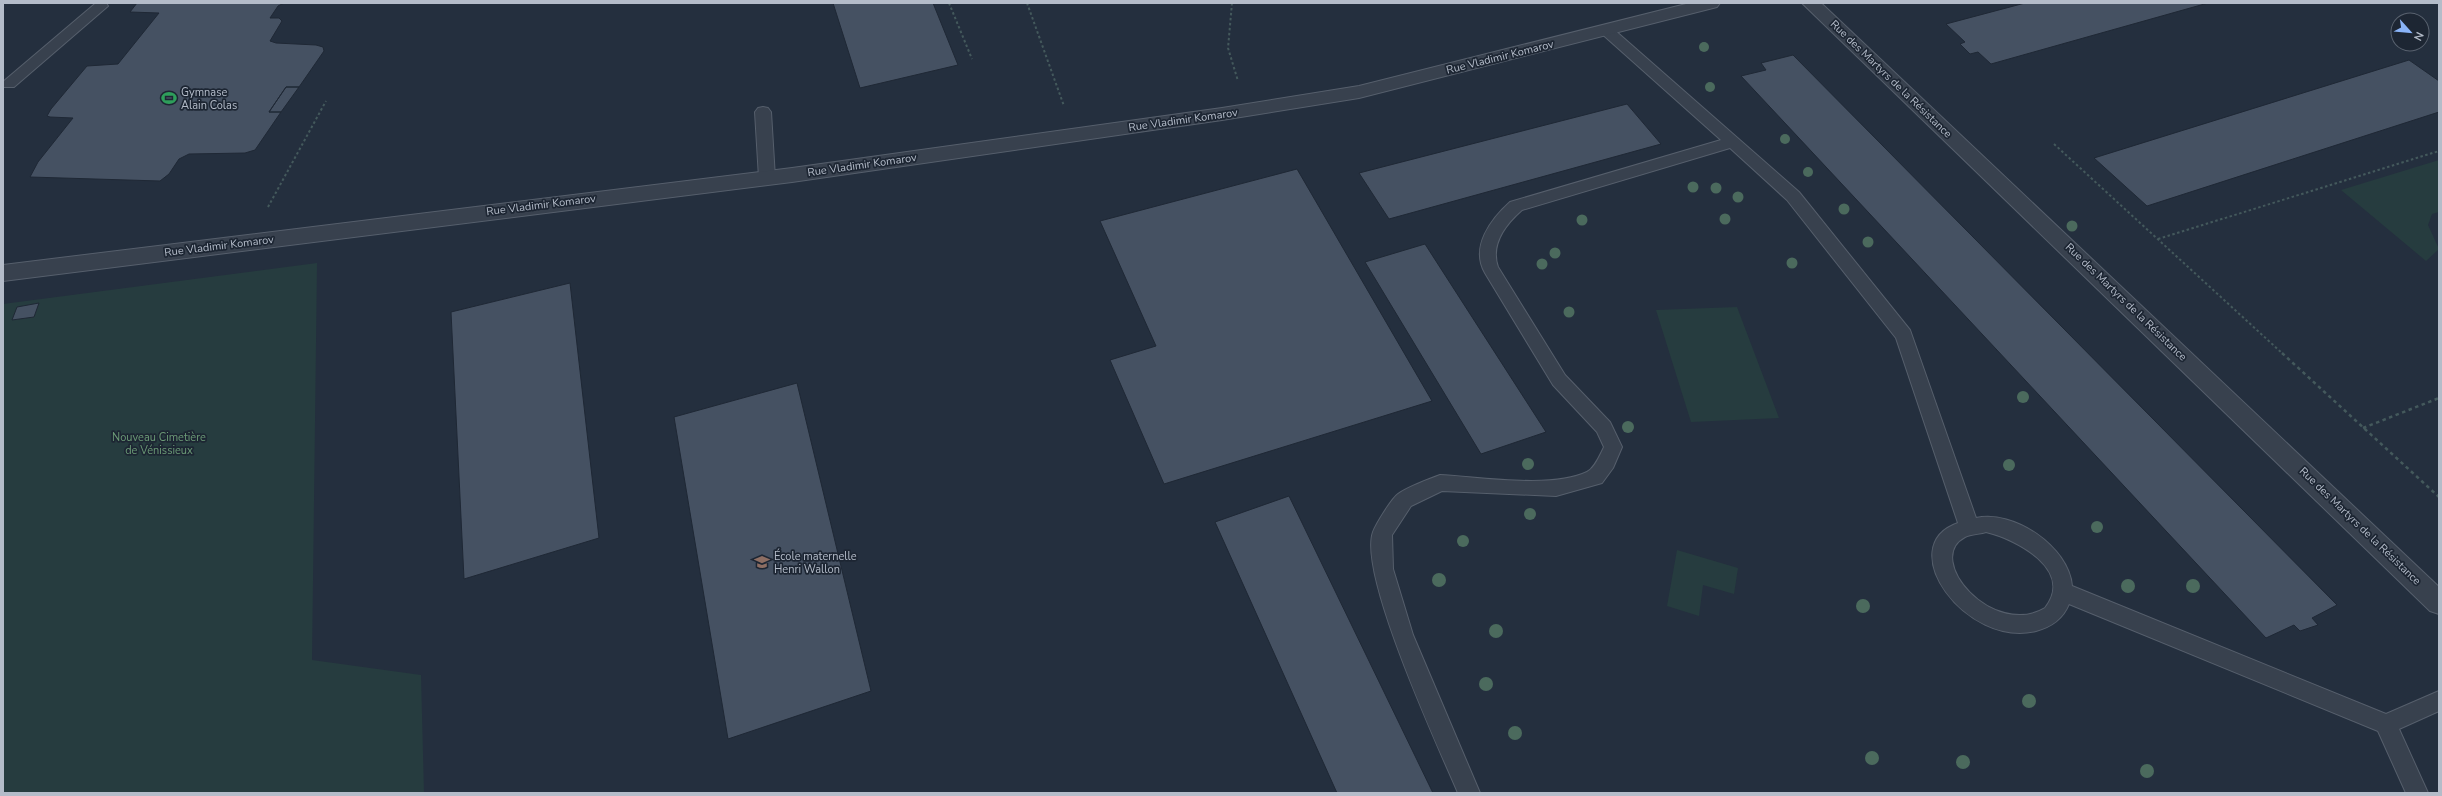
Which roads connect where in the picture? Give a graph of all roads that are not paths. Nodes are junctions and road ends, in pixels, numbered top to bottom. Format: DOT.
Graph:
graph roads {
  1 [pos="1711,3"];
  2 [pos="1811,3"];
  3 [pos="100,4"];
  4 [pos="1606,30"];
  5 [pos="9,84"];
  6 [pos="763,112"];
  7 [pos="1733,142"];
  8 [pos="767,178"];
  9 [pos="3,273"];
  10 [pos="1969,526"];
  11 [pos="2063,592"];
  12 [pos="2439,603"];
  13 [pos="2439,701"];
  14 [pos="2386,724"];
  15 [pos="1469,793"];
  16 [pos="2417,793"];
  1 -- 4 [label="street, Rue Vladimir Komarov"];
  2 -- 12 [label="street, Rue des Martyrs de la Résistance"];
  3 -- 5 [label="lane"];
  4 -- 7 [label="lane"];
  4 -- 8 [label="street, Rue Vladimir Komarov"];
  6 -- 8 [label="lane"];
  7 -- 10 [label="lane"];
  7 -- 15 [label="lane"];
  8 -- 9 [label="street, Rue Vladimir Komarov"];
  10 -- 11 [label="lane"];
  10 -- 11 [label="lane"];
  11 -- 14 [label="lane"];
  13 -- 14 [label="lane"];
  14 -- 16 [label="lane"];
}
